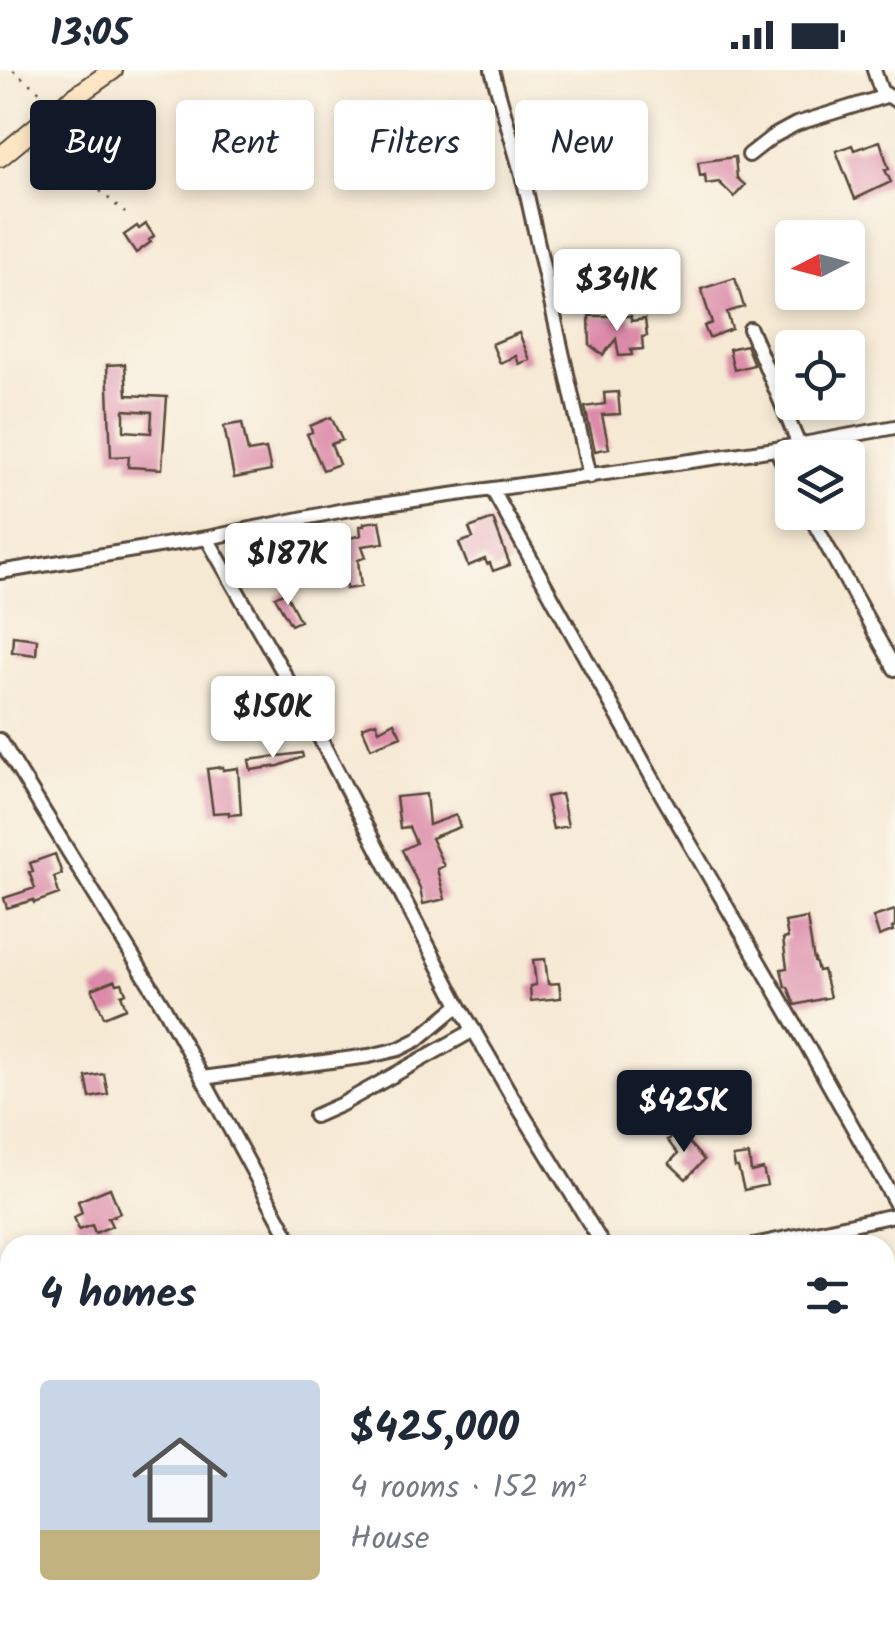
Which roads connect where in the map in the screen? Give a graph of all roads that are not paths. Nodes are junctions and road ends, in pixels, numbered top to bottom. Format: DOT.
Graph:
graph roads {
  1 [pos="113,70"];
  2 [pos="492,70"];
  3 [pos="874,70"];
  4 [pos="890,98"];
  5 [pos="749,154"];
  6 [pos="0,157"];
  7 [pos="750,330"];
  8 [pos="895,427"];
  9 [pos="797,440"];
  10 [pos="822,440"];
  11 [pos="775,449"];
  12 [pos="590,477"];
  13 [pos="492,488"];
  14 [pos="818,530"];
  15 [pos="208,538"];
  16 [pos="0,572"];
  17 [pos="895,668"];
  18 [pos="0,740"];
  19 [pos="459,1004"];
  20 [pos="474,1030"];
  21 [pos="202,1078"];
  22 [pos="315,1116"];
  23 [pos="895,1202"];
  24 [pos="895,1215"];
  25 [pos="288,1235"];
  26 [pos="598,1235"];
  27 [pos="801,1235"];
  1 -- 6 [label="street"];
  2 -- 12 [label="street"];
  3 -- 4 [label="street"];
  4 -- 5 [label="street"];
  7 -- 9 [label="street"];
  8 -- 10 [label="street"];
  11 -- 12 [label="street"];
  12 -- 13 [label="street"];
  13 -- 15 [label="street"];
  13 -- 23 [label="street"];
  14 -- 17 [label="street"];
  15 -- 16 [label="street"];
  15 -- 19 [label="street"];
  18 -- 21 [label="street"];
  19 -- 20 [label="street"];
  19 -- 21 [label="street"];
  20 -- 22 [label="street"];
  20 -- 26 [label="street"];
  21 -- 25 [label="street"];
  24 -- 27 [label="street"];
}
